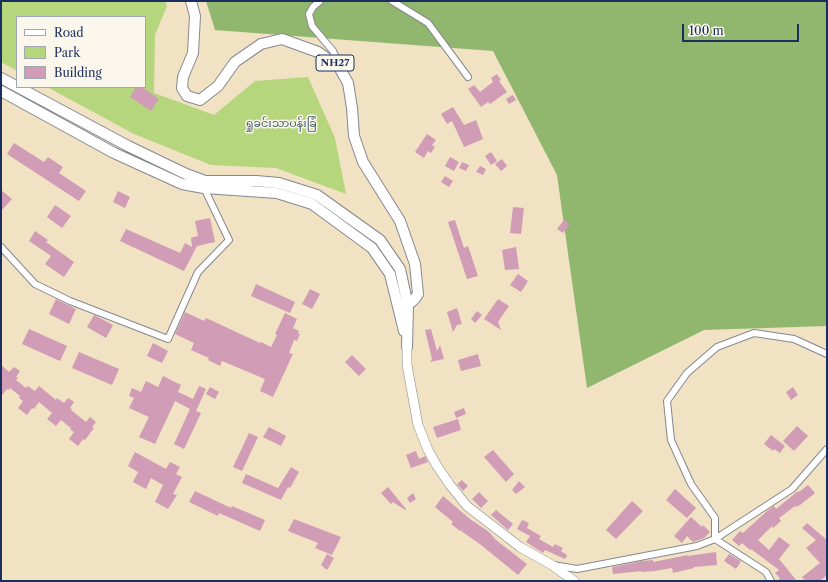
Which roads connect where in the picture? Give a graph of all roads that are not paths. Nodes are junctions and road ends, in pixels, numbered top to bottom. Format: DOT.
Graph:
graph roads {
  1 [pos="191,1"];
  2 [pos="320,1"];
  3 [pos="392,1"];
  4 [pos="339,67"];
  5 [pos="468,77"];
  6 [pos="1,78"];
  7 [pos="16,86"];
  8 [pos="20,88"];
  9 [pos="1,90"];
  10 [pos="186,174"];
  11 [pos="182,184"];
  12 [pos="204,188"];
  13 [pos="1,247"];
  14 [pos="403,307"];
  15 [pos="407,347"];
  16 [pos="827,354"];
  17 [pos="827,449"];
  18 [pos="715,539"];
  19 [pos="552,565"];
  20 [pos="574,581"];
  21 [pos="771,581"];
  1 -- 4 [label="highway, NH27"];
  2 -- 4 [label="street"];
  3 -- 5 [label="street"];
  4 -- 14 [label="highway, NH27"];
  6 -- 7 [label="highway, NH27"];
  8 -- 10 [label="highway, NH27"];
  9 -- 11 [label="highway, NH27"];
  10 -- 11 [label="highway"];
  10 -- 14 [label="highway, NH27"];
  11 -- 12 [label="highway, NH27"];
  12 -- 13 [label="street"];
  12 -- 14 [label="highway, NH27"];
  14 -- 15 [label="highway, NH27"];
  15 -- 19 [label="main road"];
  16 -- 18 [label="street"];
  17 -- 18 [label="street"];
  18 -- 19 [label="street"];
  18 -- 21 [label="street"];
  19 -- 20 [label="main road"];
}
